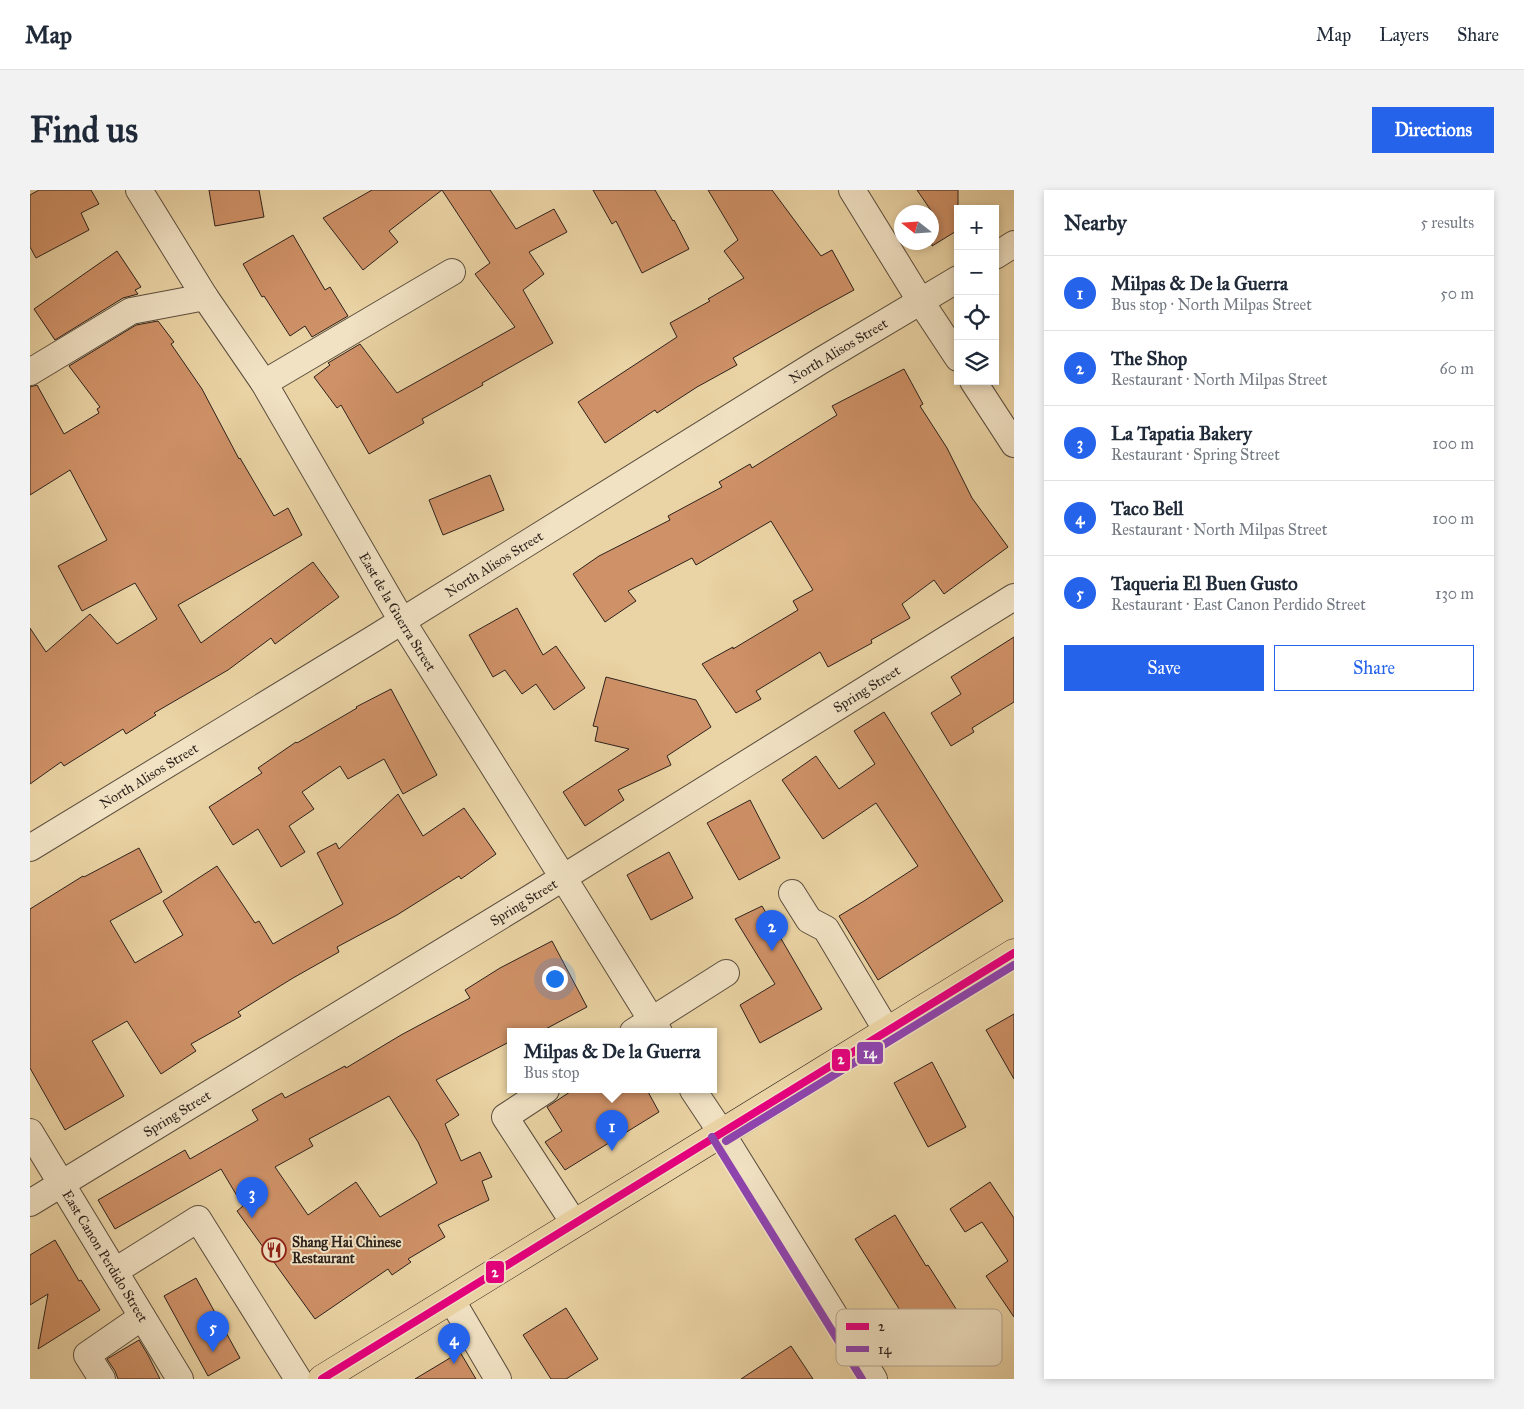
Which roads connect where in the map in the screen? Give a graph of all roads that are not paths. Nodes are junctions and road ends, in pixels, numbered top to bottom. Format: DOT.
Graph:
graph roads {
  1 [pos="139,190"];
  2 [pos="852,190"];
  3 [pos="1014,244"];
  4 [pos="999,253"];
  5 [pos="452,272"];
  6 [pos="954,281"];
  7 [pos="205,297"];
  8 [pos="921,302"];
  9 [pos="954,352"];
  10 [pos="30,372"];
  11 [pos="264,383"];
  12 [pos="976,385"];
  13 [pos="1014,444"];
  14 [pos="1014,597"];
  15 [pos="402,621"];
  16 [pos="30,848"];
  17 [pos="564,878"];
  18 [pos="792,893"];
  19 [pos="1014,953"];
  20 [pos="726,974"];
  21 [pos="648,1028"];
  22 [pos="887,1031"];
  23 [pos="541,1093"];
  24 [pos="695,1093"];
  25 [pos="30,1132"];
  26 [pos="721,1132"];
  27 [pos="62,1184"];
  28 [pos="30,1203"];
  29 [pos="574,1224"];
  30 [pos="115,1272"];
  31 [pos="450,1299"];
  32 [pos="142,1316"];
  33 [pos="836,1318"];
  34 [pos="866,1366"];
  35 [pos="102,1379"];
  36 [pos="180,1379"];
  37 [pos="298,1379"];
  38 [pos="322,1379"];
  39 [pos="498,1379"];
  40 [pos="874,1379"];
  1 -- 7 [label="street, East de la Guerra Street"];
  2 -- 8 [label="street"];
  3 -- 4 [label="street"];
  5 -- 11 [label="street"];
  6 -- 8 [label="street, North Alisos Street"];
  7 -- 10 [label="street"];
  7 -- 11 [label="street, East de la Guerra Street"];
  8 -- 9 [label="street"];
  8 -- 15 [label="street, North Alisos Street"];
  11 -- 15 [label="street, East de la Guerra Street"];
  12 -- 13 [label="street"];
  14 -- 17 [label="street, Spring Street"];
  15 -- 16 [label="street, North Alisos Street"];
  15 -- 17 [label="street, East de la Guerra Street"];
  17 -- 21 [label="street, East de la Guerra Street"];
  17 -- 27 [label="street, Spring Street"];
  18 -- 22 [label="street"];
  19 -- 22 [label="main road"];
  20 -- 21 [label="street"];
  22 -- 26 [label="main road"];
  23 -- 29 [label="street"];
  24 -- 26 [label="street"];
  25 -- 27 [label="street, East Canon Perdido Street"];
  26 -- 29 [label="main road"];
  26 -- 33 [label="street"];
  27 -- 28 [label="street, Spring Street"];
  27 -- 30 [label="street, East Canon Perdido Street"];
  29 -- 31 [label="main road"];
  30 -- 32 [label="street, East Canon Perdido Street"];
  30 -- 37 [label="street"];
  31 -- 38 [label="main road"];
  31 -- 39 [label="street"];
  32 -- 35 [label="street"];
  32 -- 36 [label="street, East Canon Perdido Street"];
  34 -- 40 [label="street"];
}
